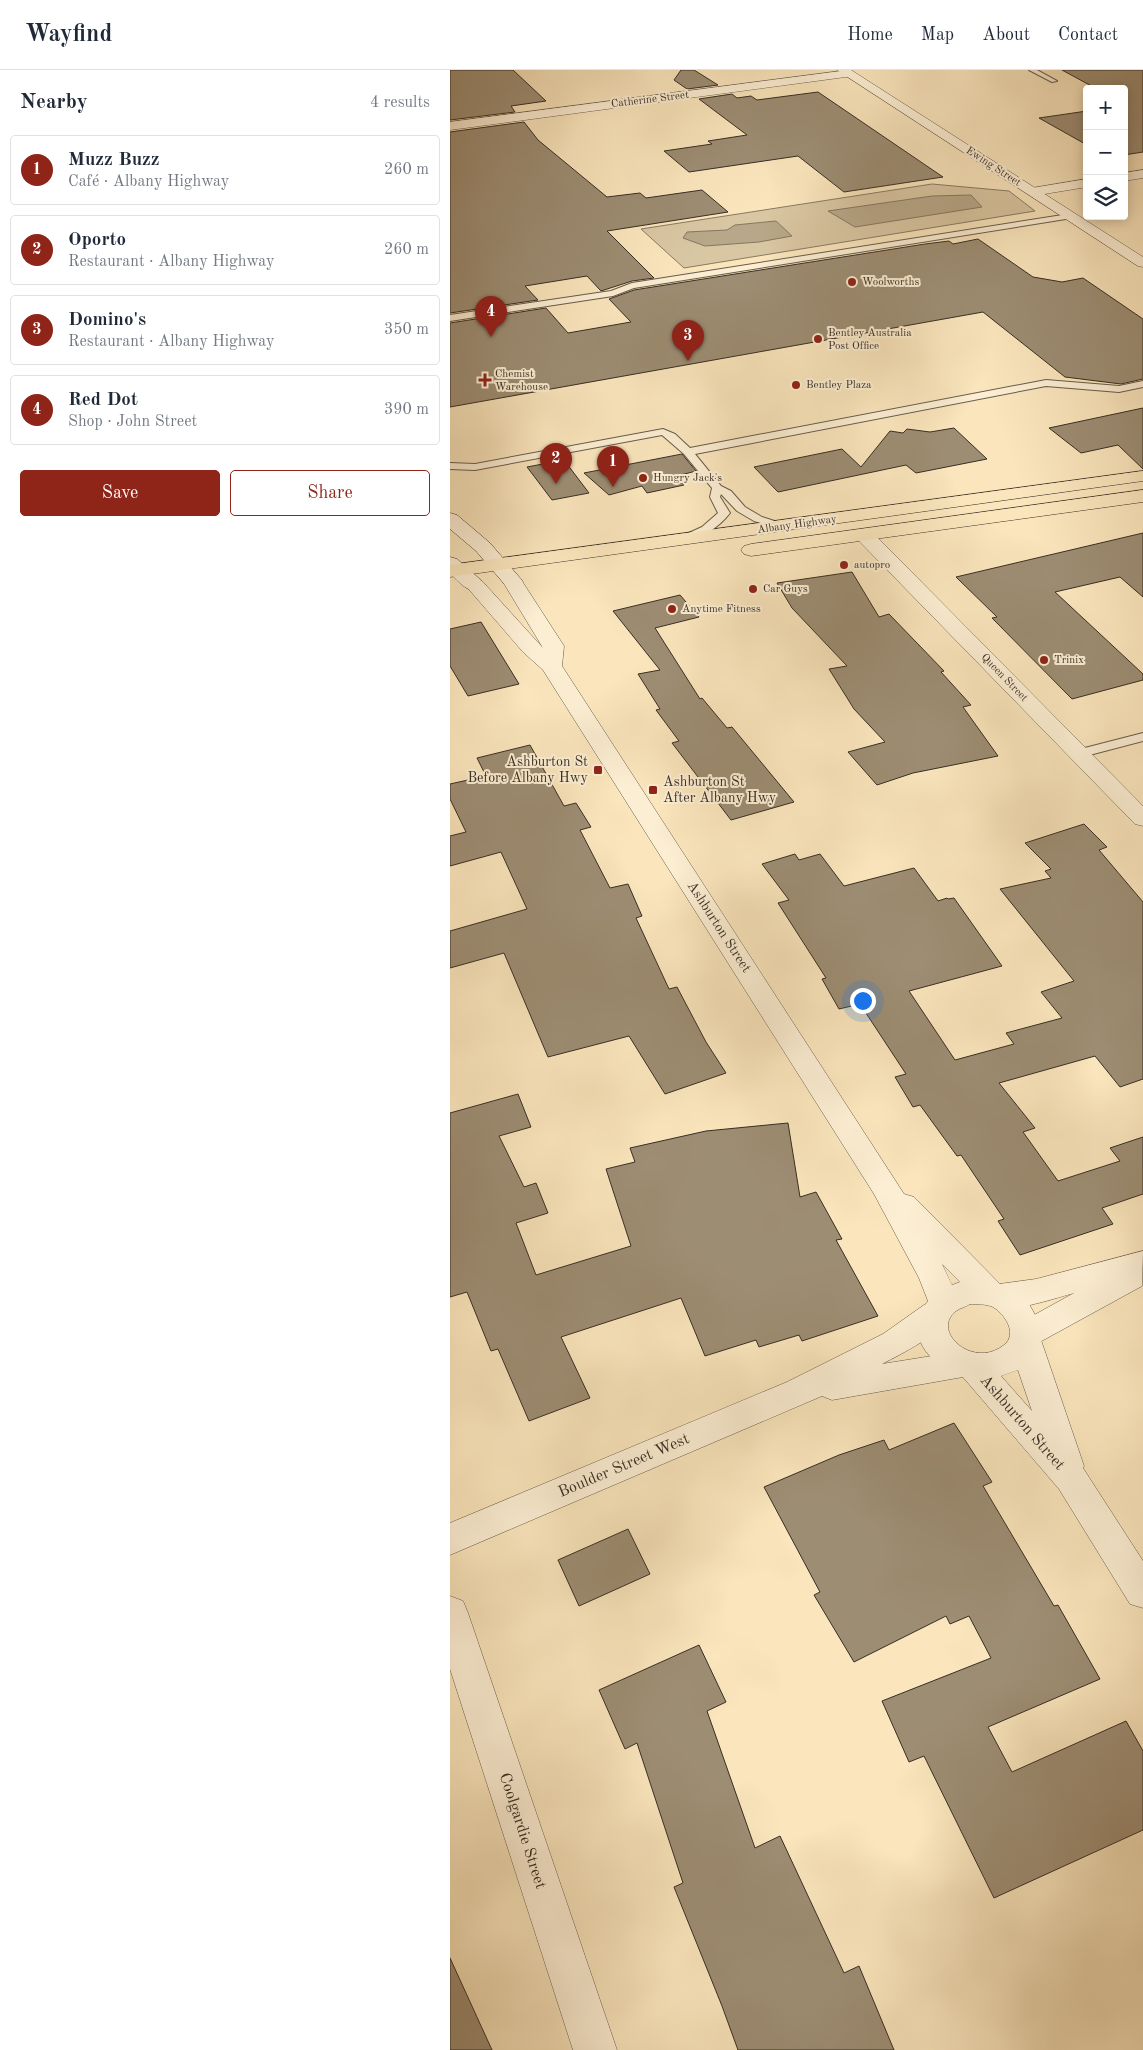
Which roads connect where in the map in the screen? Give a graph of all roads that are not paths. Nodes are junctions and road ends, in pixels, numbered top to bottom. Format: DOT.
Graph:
graph roads {
  1 [pos="1032,70"];
  2 [pos="846,72"];
  3 [pos="1054,81"];
  4 [pos="450,126"];
  5 [pos="1143,174"];
  6 [pos="1128,176"];
  7 [pos="1083,184"];
  8 [pos="1032,192"];
  9 [pos="1069,216"];
  10 [pos="1143,263"];
  11 [pos="450,318"];
  12 [pos="1143,384"];
  13 [pos="688,452"];
  14 [pos="450,466"];
  15 [pos="1143,476"];
  16 [pos="718,488"];
  17 [pos="1143,496"];
  18 [pos="450,519"];
  19 [pos="783,526"];
  20 [pos="865,536"];
  21 [pos="684,539"];
  22 [pos="728,553"];
  23 [pos="500,564"];
  24 [pos="452,568"];
  25 [pos="522,580"];
  26 [pos="476,586"];
  27 [pos="450,590"];
  28 [pos="551,666"];
  29 [pos="1143,737"];
  30 [pos="1078,754"];
  31 [pos="1143,819"];
  32 [pos="886,1188"];
  33 [pos="1143,1263"];
  34 [pos="1143,1270"];
  35 [pos="995,1295"];
  36 [pos="939,1308"];
  37 [pos="1026,1338"];
  38 [pos="968,1365"];
  39 [pos="799,1392"];
  40 [pos="1071,1479"];
  41 [pos="450,1539"];
  42 [pos="1143,1592"];
  43 [pos="450,1613"];
  44 [pos="595,2050"];
  1 -- 3 [label="lane"];
  2 -- 4 [label="street, Catherine Street"];
  2 -- 8 [label="street, Ewing Street"];
  5 -- 6 [label="street"];
  7 -- 8 [label="street"];
  8 -- 9 [label="street, Ewing Street"];
  9 -- 10 [label="street, Ewing Street"];
  9 -- 11 [label="lane"];
  12 -- 13 [label="lane"];
  13 -- 14 [label="lane"];
  13 -- 16 [label="lane"];
  15 -- 19 [label="highway, Albany Highway"];
  16 -- 19 [label="lane"];
  16 -- 21 [label="lane"];
  17 -- 20 [label="highway, Albany Highway"];
  18 -- 23 [label="street"];
  19 -- 21 [label="highway, Albany Highway"];
  20 -- 22 [label="highway, Albany Highway"];
  20 -- 30 [label="street, Queen Street"];
  21 -- 23 [label="highway, Albany Highway"];
  23 -- 24 [label="highway, Albany Highway"];
  23 -- 25 [label="street"];
  24 -- 26 [label="street, Ashburton Street"];
  25 -- 26 [label="highway"];
  25 -- 28 [label="street"];
  26 -- 27 [label="highway"];
  26 -- 28 [label="street, Ashburton Street"];
  28 -- 32 [label="street, Ashburton Street"];
  29 -- 30 [label="lane"];
  30 -- 31 [label="street, Queen Street"];
  32 -- 35 [label="street, Ashburton Street"];
  32 -- 36 [label="street, Ashburton Street"];
  33 -- 35 [label="street"];
  34 -- 37 [label="street"];
  35 -- 36 [label="street"];
  35 -- 37 [label="street"];
  36 -- 38 [label="street"];
  36 -- 39 [label="street, Boulder Street West"];
  37 -- 38 [label="street"];
  37 -- 40 [label="street, Ashburton Street"];
  38 -- 39 [label="street, Boulder Street West"];
  38 -- 40 [label="street, Ashburton Street"];
  39 -- 41 [label="street, Boulder Street West"];
  40 -- 42 [label="street, Ashburton Street"];
  43 -- 44 [label="street, Coolgardie Street"];
}
